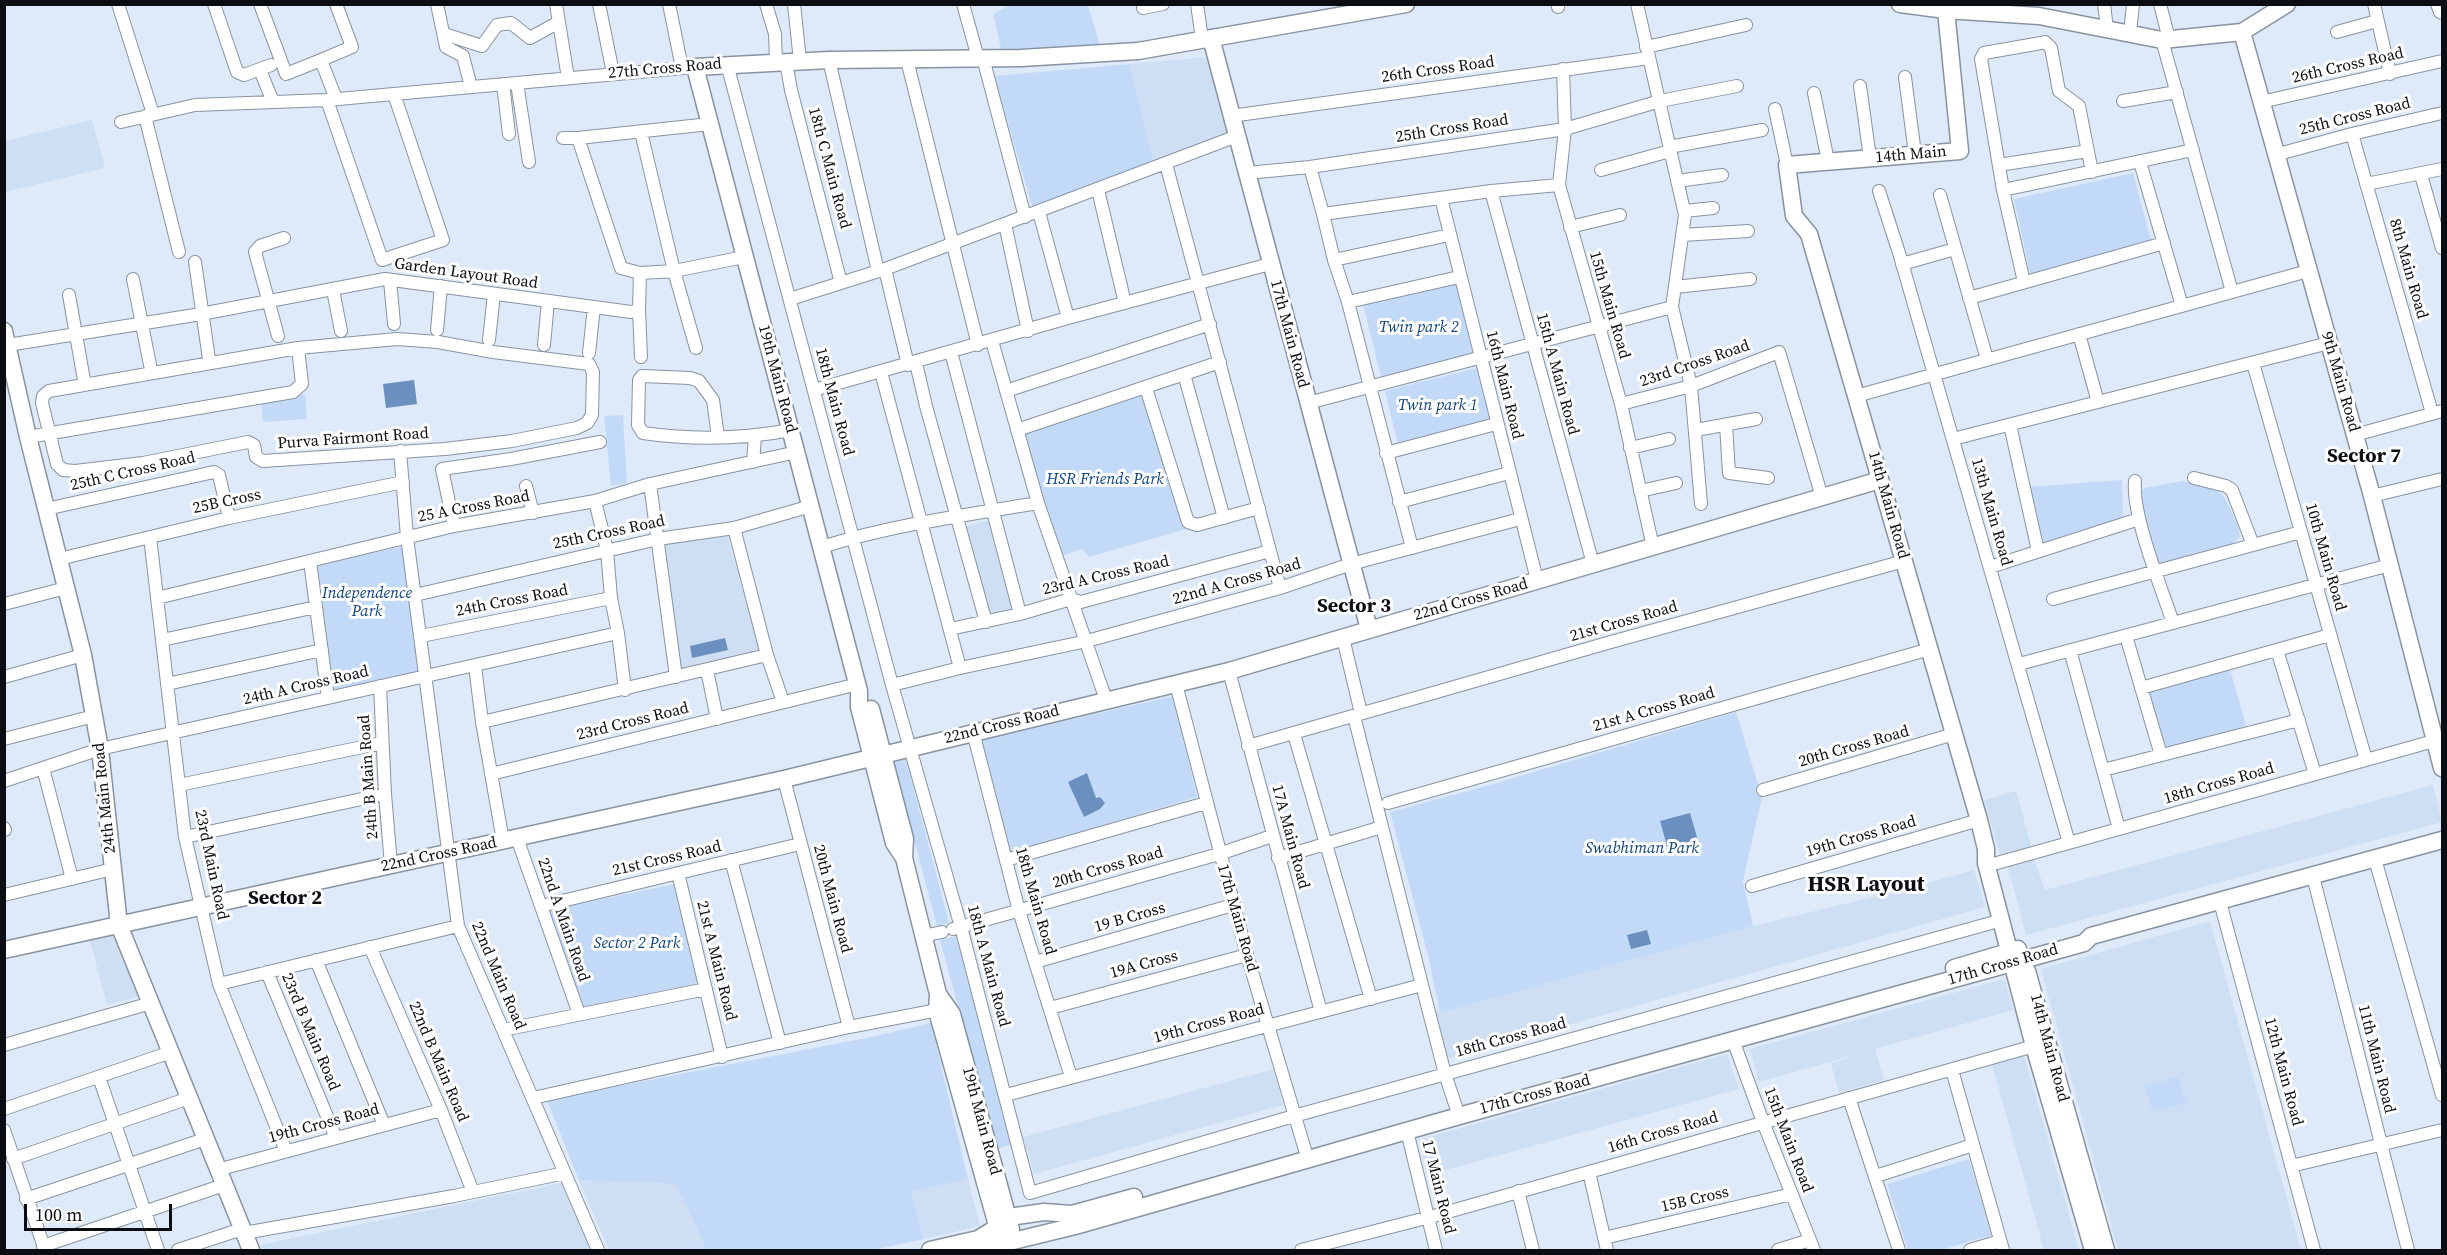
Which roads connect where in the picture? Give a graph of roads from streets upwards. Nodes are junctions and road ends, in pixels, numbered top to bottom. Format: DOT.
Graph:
graph roads {
  1 [pos="118,4"];
  2 [pos="214,4"];
  3 [pos="260,4"];
  4 [pos="336,4"];
  5 [pos="437,4"];
  6 [pos="556,4"];
  7 [pos="599,4"];
  8 [pos="669,4"];
  9 [pos="766,4"];
  10 [pos="794,4"];
  11 [pos="963,4"];
  12 [pos="1163,4"];
  13 [pos="1197,4"];
  14 [pos="1407,4"];
  15 [pos="1637,4"];
  16 [pos="1900,4"];
  17 [pos="2104,4"];
  18 [pos="2133,4"];
  19 [pos="2160,4"];
  20 [pos="2287,4"];
  21 [pos="2374,4"];
  22 [pos="2437,4"];
  23 [pos="1946,7"];
  24 [pos="1143,8"];
  25 [pos="2038,10"];
  26 [pos="2442,13"];
  27 [pos="2378,21"];
  28 [pos="559,22"];
  29 [pos="1746,25"];
  30 [pos="2107,29"];
  31 [pos="2242,32"];
  32 [pos="2337,32"];
  33 [pos="798,33"];
  34 [pos="2130,33"];
  35 [pos="444,34"];
  36 [pos="775,34"];
  37 [pos="1206,39"];
  38 [pos="2166,40"];
  39 [pos="1648,52"];
  40 [pos="980,58"];
  41 [pos="321,60"];
  42 [pos="829,60"];
  43 [pos="907,60"];
  44 [pos="2442,61"];
  45 [pos="787,62"];
  46 [pos="727,64"];
  47 [pos="688,68"];
  48 [pos="1563,69"];
  49 [pos="614,73"];
  50 [pos="2390,74"];
  51 [pos="1905,77"];
  52 [pos="568,78"];
  53 [pos="517,83"];
  54 [pos="503,84"];
  55 [pos="1737,86"];
  56 [pos="1860,86"];
  57 [pos="471,87"];
  58 [pos="2177,92"];
  59 [pos="1814,93"];
  60 [pos="394,94"];
  61 [pos="331,100"];
  62 [pos="1659,101"];
  63 [pos="2123,101"];
  64 [pos="273,102"];
  65 [pos="2261,102"];
  66 [pos="1775,109"];
  67 [pos="2442,113"];
  68 [pos="521,114"];
  69 [pos="149,115"];
  70 [pos="507,115"];
  71 [pos="1231,116"];
  72 [pos="122,122"];
  73 [pos="710,124"];
  74 [pos="1565,129"];
  75 [pos="1762,130"];
  76 [pos="641,132"];
  77 [pos="509,134"];
  78 [pos="2352,134"];
  79 [pos="1237,136"];
  80 [pos="563,138"];
  81 [pos="578,138"];
  82 [pos="1670,149"];
  83 [pos="2193,150"];
  84 [pos="2088,151"];
  85 [pos="1915,154"];
  86 [pos="2275,155"];
  87 [pos="1870,158"];
  88 [pos="1828,161"];
  89 [pos="529,162"];
  90 [pos="2140,162"];
  91 [pos="1166,164"];
  92 [pos="1787,165"];
  93 [pos="1999,165"];
  94 [pos="1310,167"];
  95 [pos="2442,169"];
  96 [pos="1601,170"];
  97 [pos="2092,172"];
  98 [pos="1246,173"];
  99 [pos="1722,175"];
  100 [pos="2421,175"];
  101 [pos="1677,181"];
  102 [pos="2366,184"];
  103 [pos="1559,185"];
  104 [pos="1098,190"];
  105 [pos="1879,190"];
  106 [pos="2003,190"];
  107 [pos="1491,191"];
  108 [pos="1940,195"];
  109 [pos="1440,198"];
  110 [pos="1713,208"];
  111 [pos="1684,211"];
  112 [pos="1039,212"];
  113 [pos="1323,214"];
  114 [pos="1620,215"];
  115 [pos="1025,217"];
  116 [pos="2439,218"];
  117 [pos="1005,224"];
  118 [pos="1570,227"];
  119 [pos="1748,231"];
  120 [pos="1449,235"];
  121 [pos="1682,235"];
  122 [pos="284,238"];
  123 [pos="2164,243"];
  124 [pos="952,244"];
  125 [pos="2442,248"];
  126 [pos="1955,249"];
  127 [pos="179,252"];
  128 [pos="744,257"];
  129 [pos="1334,260"];
  130 [pos="195,262"];
  131 [pos="1270,264"];
  132 [pos="1902,264"];
  133 [pos="881,270"];
  134 [pos="674,271"];
  135 [pos="2308,271"];
  136 [pos="640,273"];
  137 [pos="1459,277"];
  138 [pos="133,279"];
  139 [pos="1750,279"];
  140 [pos="390,280"];
  141 [pos="2024,282"];
  142 [pos="841,283"];
  143 [pos="1199,283"];
  144 [pos="441,286"];
  145 [pos="1675,286"];
  146 [pos="333,290"];
  147 [pos="2232,292"];
  148 [pos="494,294"];
  149 [pos="69,295"];
  150 [pos="1969,298"];
  151 [pos="790,299"];
  152 [pos="548,301"];
  153 [pos="270,302"];
  154 [pos="1348,302"];
  155 [pos="1125,303"];
  156 [pos="2182,306"];
  157 [pos="594,307"];
  158 [pos="1672,307"];
  159 [pos="639,310"];
  160 [pos="201,314"];
  161 [pos="1068,318"];
  162 [pos="142,323"];
  163 [pos="394,324"];
  164 [pos="1210,324"];
  165 [pos="1598,326"];
  166 [pos="437,330"];
  167 [pos="341,331"];
  168 [pos="1028,331"];
  169 [pos="76,333"];
  170 [pos="2079,334"];
  171 [pos="278,336"];
  172 [pos="6,338"];
  173 [pos="489,340"];
  174 [pos="992,341"];
  175 [pos="2329,343"];
  176 [pos="544,345"];
  177 [pos="978,345"];
  178 [pos="1532,345"];
  179 [pos="298,348"];
  180 [pos="696,348"];
  181 [pos="951,352"];
  182 [pos="589,353"];
  183 [pos="641,357"];
  184 [pos="209,359"];
  185 [pos="1480,359"];
  186 [pos="1987,359"];
  187 [pos="1220,362"];
  188 [pos="2253,363"];
  189 [pos="912,364"];
  190 [pos="150,366"];
  191 [pos="881,372"];
  192 [pos="9,374"];
  193 [pos="1184,374"];
  194 [pos="1934,374"];
  195 [pos="84,380"];
  196 [pos="1691,386"];
  197 [pos="1370,387"];
  198 [pos="1146,388"];
  199 [pos="814,390"];
  200 [pos="1006,391"];
  201 [pos="1856,396"];
  202 [pos="2098,402"];
  203 [pos="1308,403"];
  204 [pos="1620,404"];
  205 [pos="2437,412"];
  206 [pos="1756,419"];
  207 [pos="1496,424"];
  208 [pos="1726,425"];
  209 [pos="2010,425"];
  210 [pos="791,430"];
  211 [pos="1017,430"];
  212 [pos="1696,430"];
  213 [pos="48,432"];
  214 [pos="2355,435"];
  215 [pos="28,437"];
  216 [pos="718,437"];
  217 [pos="755,437"];
  218 [pos="1669,439"];
  219 [pos="1953,439"];
  220 [pos="600,442"];
  221 [pos="1630,448"];
  222 [pos="209,449"];
  223 [pos="400,451"];
  224 [pos="797,452"];
  225 [pos="1386,453"];
  226 [pos="753,462"];
  227 [pos="214,472"];
  228 [pos="1509,472"];
  229 [pos="1768,477"];
  230 [pos="2194,478"];
  231 [pos="2442,479"];
  232 [pos="1880,480"];
  233 [pos="2135,481"];
  234 [pos="404,482"];
  235 [pos="1676,483"];
  236 [pos="650,484"];
  237 [pos="526,486"];
  238 [pos="1640,491"];
  239 [pos="2372,496"];
  240 [pos="1822,497"];
  241 [pos="595,501"];
  242 [pos="1399,502"];
  243 [pos="1038,503"];
  244 [pos="1701,504"];
  245 [pos="811,506"];
  246 [pos="1259,508"];
  247 [pos="46,509"];
  248 [pos="992,511"];
  249 [pos="533,513"];
  250 [pos="956,517"];
  251 [pos="229,518"];
  252 [pos="1224,518"];
  253 [pos="1520,519"];
  254 [pos="2139,519"];
  255 [pos="922,523"];
  256 [pos="454,526"];
  257 [pos="734,528"];
  258 [pos="2301,532"];
  259 [pos="150,537"];
  260 [pos="408,537"];
  261 [pos="853,537"];
  262 [pos="658,539"];
  263 [pos="2253,545"];
  264 [pos="822,547"];
  265 [pos="1653,547"];
  266 [pos="1412,548"];
  267 [pos="607,550"];
  268 [pos="1270,551"];
  269 [pos="2038,551"];
  270 [pos="59,559"];
  271 [pos="310,561"];
  272 [pos="1904,561"];
  273 [pos="1351,564"];
  274 [pos="1593,564"];
  275 [pos="2390,565"];
  276 [pos="1990,567"];
  277 [pos="2156,570"];
  278 [pos="1537,580"];
  279 [pos="2316,585"];
  280 [pos="66,588"];
  281 [pos="1280,588"];
  282 [pos="415,595"];
  283 [pos="157,598"];
  284 [pos="611,598"];
  285 [pos="1071,599"];
  286 [pos="2052,599"];
  287 [pos="4,604"];
  288 [pos="316,606"];
  289 [pos="1020,614"];
  290 [pos="986,621"];
  291 [pos="2173,623"];
  292 [pos="950,629"];
  293 [pos="1369,629"];
  294 [pos="618,633"];
  295 [pos="2330,635"];
  296 [pos="420,636"];
  297 [pos="2126,636"];
  298 [pos="1343,638"];
  299 [pos="162,640"];
  300 [pos="1087,641"];
  301 [pos="1930,649"];
  302 [pos="322,650"];
  303 [pos="2070,650"];
  304 [pos="2277,650"];
  305 [pos="83,655"];
  306 [pos="767,656"];
  307 [pos="2019,664"];
  308 [pos="475,666"];
  309 [pos="960,668"];
  310 [pos="706,670"];
  311 [pos="1229,671"];
  312 [pos="4,676"];
  313 [pos="426,677"];
  314 [pos="676,677"];
  315 [pos="167,684"];
  316 [pos="1176,684"];
  317 [pos="892,685"];
  318 [pos="380,686"];
  319 [pos="859,687"];
  320 [pos="2141,688"];
  321 [pos="625,690"];
  322 [pos="328,698"];
  323 [pos="1106,700"];
  324 [pos="783,702"];
  325 [pos="1357,713"];
  326 [pos="94,716"];
  327 [pos="717,719"];
  328 [pos="2299,720"];
  329 [pos="482,722"];
  330 [pos="173,732"];
  331 [pos="973,732"];
  332 [pos="1294,734"];
  333 [pos="1954,734"];
  334 [pos="4,739"];
  335 [pos="2439,740"];
  336 [pos="382,743"];
  337 [pos="1248,746"];
  338 [pos="911,747"];
  339 [pos="100,750"];
  340 [pos="2161,755"];
  341 [pos="879,756"];
  342 [pos="2366,760"];
  343 [pos="43,768"];
  344 [pos="2442,768"];
  345 [pos="2103,770"];
  346 [pos="491,774"];
  347 [pos="2315,774"];
  348 [pos="783,779"];
  349 [pos="4,782"];
  350 [pos="179,785"];
  351 [pos="1762,790"];
  352 [pos="385,794"];
  353 [pos="1206,803"];
  354 [pos="1388,803"];
  355 [pos="1979,820"];
  356 [pos="1382,827"];
  357 [pos="2119,829"];
  358 [pos="1272,836"];
  359 [pos="185,837"];
  360 [pos="510,839"];
  361 [pos="2442,840"];
  362 [pos="2069,843"];
  363 [pos="800,844"];
  364 [pos="1324,844"];
  365 [pos="1986,849"];
  366 [pos="450,853"];
  367 [pos="1219,854"];
  368 [pos="1278,858"];
  369 [pos="2375,859"];
  370 [pos="731,860"];
  371 [pos="1006,860"];
  372 [pos="2000,862"];
  373 [pos="392,866"];
  374 [pos="113,869"];
  375 [pos="678,873"];
  376 [pos="2313,876"];
  377 [pos="72,879"];
  378 [pos="1752,886"];
  379 [pos="4,896"];
  380 [pos="2220,902"];
  381 [pos="1233,905"];
  382 [pos="541,906"];
  383 [pos="202,907"];
  384 [pos="1019,911"];
  385 [pos="2002,920"];
  386 [pos="119,925"];
  387 [pos="458,926"];
  388 [pos="952,929"];
  389 [pos="923,936"];
  390 [pos="370,947"];
  391 [pos="4,950"];
  392 [pos="1247,955"];
  393 [pos="2017,956"];
  394 [pos="316,960"];
  395 [pos="1035,962"];
  396 [pos="267,972"];
  397 [pos="219,984"];
  398 [pos="1422,985"];
  399 [pos="706,989"];
  400 [pos="1371,999"];
  401 [pos="151,1003"];
  402 [pos="941,1004"];
  403 [pos="1050,1008"];
  404 [pos="1321,1012"];
  405 [pos="579,1014"];
  406 [pos="1269,1026"];
  407 [pos="849,1027"];
  408 [pos="502,1030"];
  409 [pos="1733,1040"];
  410 [pos="780,1043"];
  411 [pos="4,1045"];
  412 [pos="2034,1046"];
  413 [pos="171,1052"];
  414 [pos="722,1057"];
  415 [pos="1952,1070"];
  416 [pos="1445,1074"];
  417 [pos="99,1077"];
  418 [pos="1071,1077"];
  419 [pos="1005,1095"];
  420 [pos="2442,1095"];
  421 [pos="1453,1096"];
  422 [pos="189,1098"];
  423 [pos="534,1098"];
  424 [pos="1850,1098"];
  425 [pos="4,1109"];
  426 [pos="441,1110"];
  427 [pos="1294,1116"];
  428 [pos="1763,1122"];
  429 [pos="116,1124"];
  430 [pos="384,1125"];
  431 [pos="2442,1130"];
  432 [pos="4,1131"];
  433 [pos="1407,1131"];
  434 [pos="336,1138"];
  435 [pos="205,1139"];
  436 [pos="1973,1145"];
  437 [pos="2381,1146"];
  438 [pos="1305,1150"];
  439 [pos="286,1151"];
  440 [pos="13,1159"];
  441 [pos="129,1165"];
  442 [pos="2291,1166"];
  443 [pos="1588,1172"];
  444 [pos="565,1173"];
  445 [pos="1876,1176"];
  446 [pos="220,1178"];
  447 [pos="1518,1191"];
  448 [pos="473,1192"];
  449 [pos="1030,1193"];
  450 [pos="1792,1194"];
  451 [pos="26,1199"];
  452 [pos="144,1212"];
  453 [pos="1430,1217"];
  454 [pos="1061,1221"];
  455 [pos="1003,1223"];
  456 [pos="243,1231"];
  457 [pos="1605,1238"];
  458 [pos="977,1245"];
  459 [pos="1812,1245"];
  460 [pos="1010,1246"];
  461 [pos="2002,1246"];
  462 [pos="44,1248"];
  463 [pos="158,1251"];
  464 [pos="178,1251"];
  465 [pos="251,1251"];
  466 [pos="598,1251"];
  467 [pos="930,1251"];
  468 [pos="1301,1251"];
  469 [pos="1436,1251"];
  470 [pos="1533,1251"];
  471 [pos="1607,1251"];
  472 [pos="1778,1251"];
  473 [pos="1899,1251"];
  474 [pos="1970,1251"];
  475 [pos="2093,1251"];
  476 [pos="2106,1251"];
  477 [pos="2314,1251"];
  478 [pos="2408,1251"];
  1 -- 69 [label="street"];
  2 -- 64 [label="street"];
  3 -- 41 [label="street"];
  4 -- 41 [label="street"];
  5 -- 35 [label="street"];
  6 -- 28 [label="street"];
  7 -- 49 [label="street"];
  8 -- 47 [label="street"];
  9 -- 36 [label="street"];
  10 -- 33 [label="street"];
  11 -- 40 [label="street"];
  12 -- 24 [label="street"];
  13 -- 37 [label="street"];
  14 -- 37 [label="street, 27th Cross Road"];
  15 -- 39 [label="street"];
  16 -- 23 [label="street"];
  17 -- 30 [label="street"];
  18 -- 34 [label="street"];
  19 -- 38 [label="street"];
  20 -- 31 [label="street"];
  21 -- 27 [label="street"];
  22 -- 26 [label="street"];
  23 -- 25 [label="street"];
  23 -- 85 [label="street, 14th Main"];
  25 -- 30 [label="street"];
  27 -- 32 [label="street"];
  27 -- 50 [label="street"];
  28 -- 35 [label="street"];
  28 -- 52 [label="street"];
  29 -- 39 [label="street, 26th Cross Road"];
  30 -- 34 [label="street"];
  31 -- 38 [label="street"];
  31 -- 65 [label="street, 9th Main Road"];
  33 -- 36 [label="street"];
  33 -- 45 [label="street"];
  34 -- 38 [label="street"];
  35 -- 57 [label="street"];
  36 -- 45 [label="street"];
  37 -- 40 [label="street, 27th Cross Road"];
  37 -- 71 [label="street, 17th Main Road"];
  38 -- 58 [label="street"];
  39 -- 48 [label="street, 26th Cross Road"];
  39 -- 62 [label="street"];
  40 -- 43 [label="street, 27th Cross Road"];
  40 -- 115 [label="street"];
  41 -- 61 [label="street"];
  42 -- 43 [label="street, 27th Cross Road"];
  42 -- 45 [label="street, 27th Cross Road"];
  42 -- 133 [label="street"];
  43 -- 124 [label="street"];
  44 -- 50 [label="street, 26th Cross Road"];
  45 -- 46 [label="street, 27th Cross Road"];
  45 -- 142 [label="street, 18th C Main Road"];
  46 -- 47 [label="street, 27th Cross Road"];
  46 -- 151 [label="street, 18th Main Road"];
  47 -- 49 [label="street, 27th Cross Road"];
  47 -- 73 [label="street, 19th Main Road"];
  48 -- 71 [label="street, 26th Cross Road"];
  48 -- 74 [label="street, 15th Main Road"];
  49 -- 52 [label="street, 27th Cross Road"];
  50 -- 65 [label="street, 26th Cross Road"];
  51 -- 85 [label="street"];
  52 -- 53 [label="street, 27th Cross Road"];
  53 -- 54 [label="street, 27th Cross Road"];
  53 -- 68 [label="street"];
  54 -- 57 [label="street, 27th Cross Road"];
  54 -- 70 [label="street"];
  55 -- 62 [label="street, 25th Cross Road"];
  56 -- 87 [label="street"];
  57 -- 60 [label="street, 27th Cross Road"];
  58 -- 63 [label="street"];
  58 -- 83 [label="street"];
  59 -- 88 [label="street"];
  60 -- 61 [label="street, 27th Cross Road"];
  60 -- 61 [label="street"];
  61 -- 64 [label="street, 27th Cross Road"];
  62 -- 74 [label="street, 25th Cross Road"];
  62 -- 82 [label="street"];
  64 -- 69 [label="street, 27th Cross Road"];
  65 -- 86 [label="street, 9th Main Road"];
  66 -- 92 [label="street"];
  67 -- 78 [label="street, 25th Cross Road"];
  68 -- 70 [label="street"];
  68 -- 89 [label="street"];
  69 -- 72 [label="street, 27th Cross Road"];
  69 -- 127 [label="street"];
  70 -- 77 [label="street"];
  71 -- 79 [label="street, 17th Main Road"];
  73 -- 76 [label="street"];
  73 -- 128 [label="street, 19th Main Road"];
  74 -- 94 [label="street, 25th Cross Road"];
  74 -- 103 [label="street, 15th Main Road"];
  75 -- 82 [label="street"];
  76 -- 81 [label="street"];
  76 -- 134 [label="street"];
  78 -- 86 [label="street, 25th Cross Road"];
  78 -- 102 [label="street, 8th Main Road"];
  79 -- 91 [label="street"];
  79 -- 98 [label="street, 17th Main Road"];
  80 -- 81 [label="street"];
  81 -- 136 [label="street"];
  82 -- 96 [label="street"];
  82 -- 101 [label="street"];
  83 -- 90 [label="street"];
  83 -- 147 [label="street"];
  84 -- 93 [label="street"];
  84 -- 93 [label="street"];
  84 -- 97 [label="street"];
  85 -- 87 [label="street, 14th Main"];
  86 -- 135 [label="street, 9th Main Road"];
  87 -- 88 [label="street, 14th Main"];
  88 -- 92 [label="street, 14th Main"];
  90 -- 97 [label="street"];
  90 -- 123 [label="street"];
  91 -- 104 [label="street"];
  91 -- 143 [label="street"];
  92 -- 201 [label="street, 14th Main Road"];
  93 -- 106 [label="street"];
  94 -- 98 [label="street, 25th Cross Road"];
  94 -- 113 [label="street"];
  95 -- 100 [label="street"];
  97 -- 106 [label="street"];
  98 -- 131 [label="street, 17th Main Road"];
  99 -- 101 [label="street"];
  100 -- 102 [label="street"];
  100 -- 116 [label="street"];
  101 -- 111 [label="street"];
  102 -- 205 [label="street, 8th Main Road"];
  103 -- 107 [label="street"];
  103 -- 118 [label="street, 15th Main Road"];
  104 -- 112 [label="street"];
  104 -- 155 [label="street"];
  105 -- 132 [label="street, 13th Main Road"];
  106 -- 141 [label="street"];
  107 -- 109 [label="street"];
  107 -- 178 [label="street, 15th A Main Road"];
  108 -- 126 [label="street"];
  109 -- 113 [label="street"];
  109 -- 120 [label="street, 16th Main Road"];
  110 -- 111 [label="street"];
  111 -- 121 [label="street"];
  112 -- 115 [label="street"];
  112 -- 161 [label="street"];
  113 -- 129 [label="street"];
  114 -- 118 [label="street"];
  115 -- 117 [label="street"];
  116 -- 125 [label="street"];
  117 -- 124 [label="street"];
  117 -- 168 [label="street"];
  118 -- 165 [label="street, 15th Main Road"];
  119 -- 121 [label="street"];
  120 -- 129 [label="street"];
  120 -- 137 [label="street, 16th Main Road"];
  121 -- 145 [label="street"];
  122 -- 153 [label="street"];
  123 -- 141 [label="street"];
  123 -- 156 [label="street"];
  124 -- 133 [label="street"];
  124 -- 177 [label="street"];
  126 -- 132 [label="street"];
  126 -- 150 [label="street"];
  128 -- 134 [label="street"];
  128 -- 210 [label="street, 19th Main Road"];
  129 -- 154 [label="street"];
  130 -- 160 [label="street"];
  131 -- 143 [label="street"];
  131 -- 203 [label="street, 17th Main Road"];
  132 -- 194 [label="street, 13th Main Road"];
  133 -- 142 [label="street"];
  133 -- 189 [label="street"];
  134 -- 136 [label="street"];
  134 -- 180 [label="street"];
  135 -- 147 [label="street"];
  135 -- 175 [label="street, 9th Main Road"];
  136 -- 159 [label="street"];
  137 -- 154 [label="street"];
  137 -- 185 [label="street, 16th Main Road"];
  138 -- 162 [label="street"];
  139 -- 145 [label="street"];
  140 -- 144 [label="street, Garden Layout Road"];
  140 -- 146 [label="street, Garden Layout Road"];
  140 -- 163 [label="street"];
  141 -- 150 [label="street"];
  142 -- 151 [label="street"];
  143 -- 155 [label="street"];
  143 -- 164 [label="street"];
  144 -- 148 [label="street, Garden Layout Road"];
  144 -- 166 [label="street"];
  145 -- 158 [label="street"];
  146 -- 153 [label="street, Garden Layout Road"];
  146 -- 167 [label="street"];
  147 -- 156 [label="street"];
  148 -- 152 [label="street, Garden Layout Road"];
  148 -- 173 [label="street"];
  149 -- 169 [label="street"];
  150 -- 186 [label="street"];
  151 -- 199 [label="street, 18th Main Road"];
  152 -- 157 [label="street, Garden Layout Road"];
  152 -- 176 [label="street"];
  153 -- 160 [label="street, Garden Layout Road"];
  153 -- 171 [label="street"];
  154 -- 197 [label="street"];
  155 -- 161 [label="street"];
  156 -- 170 [label="street"];
  157 -- 159 [label="street, Garden Layout Road"];
  157 -- 182 [label="street"];
  158 -- 165 [label="street"];
  158 -- 196 [label="street"];
  159 -- 183 [label="street"];
  160 -- 162 [label="street, Garden Layout Road"];
  160 -- 184 [label="street"];
  161 -- 168 [label="street"];
  162 -- 169 [label="street, Garden Layout Road"];
  162 -- 190 [label="street"];
  164 -- 187 [label="street"];
  164 -- 200 [label="street"];
  165 -- 178 [label="street"];
  165 -- 204 [label="street, 15th Main Road"];
  168 -- 174 [label="street"];
  169 -- 172 [label="street, Garden Layout Road"];
  169 -- 195 [label="street"];
  170 -- 186 [label="street"];
  170 -- 202 [label="street"];
  172 -- 192 [label="street, 24th Main Road"];
  174 -- 177 [label="street"];
  174 -- 200 [label="street"];
  175 -- 188 [label="street"];
  175 -- 214 [label="street, 9th Main Road"];
  177 -- 181 [label="street"];
  178 -- 185 [label="street"];
  178 -- 274 [label="street, 15th A Main Road"];
  179 -- 213 [label="street"];
  179 -- 213 [label="street, Purva Fairmont Road"];
  179 -- 223 [label="street, Purva Fairmont Road"];
  181 -- 189 [label="street"];
  181 -- 248 [label="street"];
  185 -- 197 [label="street"];
  185 -- 207 [label="street, 16th Main Road"];
  186 -- 194 [label="street"];
  187 -- 193 [label="street"];
  187 -- 246 [label="street"];
  188 -- 202 [label="street"];
  188 -- 258 [label="street, 10th Main Road"];
  189 -- 191 [label="street"];
  189 -- 250 [label="street"];
  191 -- 199 [label="street"];
  191 -- 255 [label="street"];
  192 -- 215 [label="street, 24th Main Road"];
  193 -- 198 [label="street"];
  193 -- 252 [label="street"];
  194 -- 201 [label="street"];
  194 -- 219 [label="street, 13th Main Road"];
  196 -- 204 [label="street, 23rd Cross Road"];
  196 -- 212 [label="street"];
  196 -- 240 [label="street, 23rd Cross Road"];
  197 -- 203 [label="street"];
  197 -- 225 [label="street"];
  198 -- 211 [label="street"];
  198 -- 252 [label="street"];
  199 -- 261 [label="street, 18th Main Road"];
  200 -- 211 [label="street"];
  201 -- 232 [label="street, 14th Main Road"];
  202 -- 209 [label="street"];
  203 -- 273 [label="street, 17th Main Road"];
  204 -- 221 [label="street, 15th Main Road"];
  205 -- 214 [label="street"];
  206 -- 208 [label="street"];
  207 -- 225 [label="street"];
  207 -- 228 [label="street, 16th Main Road"];
  208 -- 212 [label="street"];
  208 -- 229 [label="street"];
  209 -- 219 [label="street"];
  209 -- 269 [label="street"];
  210 -- 217 [label="street"];
  210 -- 224 [label="street, 19th Main Road"];
  211 -- 243 [label="street"];
  212 -- 244 [label="street"];
  213 -- 215 [label="street"];
  213 -- 222 [label="street, Purva Fairmont Road"];
  214 -- 239 [label="street, 9th Main Road"];
  215 -- 247 [label="street, 24th Main Road"];
  216 -- 216 [label="street"];
  216 -- 217 [label="street"];
  217 -- 226 [label="street"];
  218 -- 221 [label="street"];
  219 -- 276 [label="street, 13th Main Road"];
  220 -- 256 [label="street"];
  221 -- 238 [label="street, 15th Main Road"];
  222 -- 223 [label="street, Purva Fairmont Road"];
  222 -- 227 [label="street"];
  223 -- 234 [label="street, 22nd Main Road"];
  224 -- 226 [label="street, 25 A Cross Road"];
  224 -- 245 [label="street, 19th Main Road"];
  225 -- 242 [label="street"];
  226 -- 236 [label="street, 25 A Cross Road"];
  227 -- 247 [label="street, 25th C Cross Road"];
  227 -- 251 [label="street, 25th C Cross Road"];
  228 -- 242 [label="street"];
  228 -- 253 [label="street, 16th Main Road"];
  230 -- 263 [label="street"];
  231 -- 239 [label="street"];
  232 -- 240 [label="street, 22nd Cross Road"];
  232 -- 272 [label="street, 14th Main Road"];
  233 -- 254 [label="street"];
  234 -- 251 [label="street, 25B Cross"];
  234 -- 260 [label="street, 22nd Main Road"];
  235 -- 238 [label="street"];
  236 -- 241 [label="street, 25 A Cross Road"];
  236 -- 262 [label="street"];
  237 -- 249 [label="street"];
  238 -- 265 [label="street, 15th Main Road"];
  239 -- 275 [label="street, 9th Main Road"];
  240 -- 265 [label="street, 22nd Cross Road"];
  241 -- 249 [label="street, 25 A Cross Road"];
  241 -- 267 [label="street"];
  242 -- 266 [label="street"];
  243 -- 248 [label="street"];
  243 -- 285 [label="street"];
  245 -- 257 [label="street, 25th Cross Road"];
  245 -- 264 [label="street, 19th Main Road"];
  246 -- 252 [label="street"];
  246 -- 268 [label="street"];
  247 -- 270 [label="street, 24th Main Road"];
  248 -- 250 [label="street"];
  248 -- 289 [label="street"];
  249 -- 256 [label="street, 25 A Cross Road"];
  250 -- 255 [label="street"];
  250 -- 290 [label="street"];
  251 -- 259 [label="street, 25B Cross"];
  253 -- 266 [label="street, 22nd A Cross Road"];
  253 -- 278 [label="street, 16th Main Road"];
  254 -- 269 [label="street"];
  254 -- 277 [label="street"];
  255 -- 261 [label="street"];
  255 -- 292 [label="street"];
  256 -- 260 [label="street, 25 A Cross Road"];
  257 -- 262 [label="street, 25th Cross Road"];
  257 -- 306 [label="street"];
  258 -- 263 [label="street"];
  258 -- 279 [label="street, 10th Main Road"];
  259 -- 270 [label="street, 25B Cross"];
  259 -- 283 [label="street, 23rd Main Road"];
  260 -- 271 [label="street, 25 A Cross Road"];
  260 -- 282 [label="street, 22nd Main Road"];
  261 -- 264 [label="street"];
  261 -- 317 [label="street, 18th Main Road"];
  262 -- 267 [label="street, 25th Cross Road"];
  262 -- 314 [label="street"];
  263 -- 277 [label="street"];
  264 -- 319 [label="street, 19th Main Road"];
  265 -- 274 [label="street, 22nd Cross Road"];
  266 -- 273 [label="street, 22nd A Cross Road"];
  267 -- 282 [label="street, 25th Cross Road"];
  267 -- 284 [label="street"];
  268 -- 281 [label="street"];
  268 -- 285 [label="street, 23rd A Cross Road"];
  269 -- 276 [label="street"];
  270 -- 280 [label="street, 24th Main Road"];
  271 -- 283 [label="street, 25 A Cross Road"];
  271 -- 288 [label="street"];
  272 -- 301 [label="street, 14th Main Road"];
  272 -- 325 [label="street, 21st Cross Road"];
  273 -- 281 [label="street, 22nd A Cross Road"];
  273 -- 293 [label="street, 17th Main Road"];
  274 -- 278 [label="street, 22nd Cross Road"];
  275 -- 279 [label="street"];
  275 -- 335 [label="street, 9th Main Road"];
  276 -- 307 [label="street, 13th Main Road"];
  277 -- 286 [label="street"];
  277 -- 291 [label="street"];
  278 -- 293 [label="street, 22nd Cross Road"];
  279 -- 291 [label="street"];
  279 -- 295 [label="street, 10th Main Road"];
  280 -- 287 [label="street"];
  280 -- 305 [label="street, 24th Main Road"];
  281 -- 300 [label="street, 22nd A Cross Road"];
  282 -- 296 [label="street, 22nd Main Road"];
  283 -- 299 [label="street, 23rd Main Road"];
  284 -- 294 [label="street"];
  284 -- 296 [label="street, 24th Cross Road"];
  285 -- 289 [label="street, 23rd A Cross Road"];
  285 -- 300 [label="street"];
  288 -- 299 [label="street"];
  288 -- 302 [label="street"];
  289 -- 290 [label="street, 23rd A Cross Road"];
  290 -- 292 [label="street, 23rd A Cross Road"];
  291 -- 297 [label="street"];
  292 -- 309 [label="street"];
  293 -- 298 [label="street, 22nd Cross Road"];
  294 -- 308 [label="street, 24th A Cross Road"];
  294 -- 321 [label="street"];
  295 -- 304 [label="street"];
  295 -- 342 [label="street, 10th Main Road"];
  296 -- 313 [label="street, 22nd Main Road"];
  297 -- 303 [label="street"];
  297 -- 320 [label="street"];
  298 -- 311 [label="street, 22nd Cross Road"];
  298 -- 325 [label="street"];
  299 -- 315 [label="street, 23rd Main Road"];
  300 -- 309 [label="street, 22nd A Cross Road"];
  300 -- 323 [label="street"];
  301 -- 333 [label="street, 14th Main Road"];
  301 -- 354 [label="street, 21st A Cross Road"];
  302 -- 315 [label="street, 24th A Cross Road"];
  302 -- 322 [label="street"];
  303 -- 307 [label="street"];
  303 -- 345 [label="street"];
  304 -- 320 [label="street"];
  304 -- 328 [label="street"];
  305 -- 312 [label="street"];
  305 -- 326 [label="street, 24th Main Road"];
  306 -- 310 [label="street"];
  306 -- 324 [label="street"];
  307 -- 362 [label="street, 13th Main Road"];
  308 -- 313 [label="street, 24th A Cross Road"];
  308 -- 329 [label="street"];
  309 -- 317 [label="street, 22nd A Cross Road"];
  310 -- 314 [label="street"];
  310 -- 327 [label="street"];
  311 -- 316 [label="street, 22nd Cross Road"];
  311 -- 337 [label="street, 17A Main Road"];
  313 -- 318 [label="street, 24th A Cross Road"];
  313 -- 366 [label="street, 22nd Main Road"];
  314 -- 321 [label="street"];
  315 -- 330 [label="street, 23rd Main Road"];
  316 -- 323 [label="street, 22nd Cross Road"];
  316 -- 353 [label="street, 17th Main Road"];
  317 -- 338 [label="street, 18th Main Road"];
  318 -- 322 [label="street, 24th A Cross Road"];
  318 -- 336 [label="street, 24th B Main Road"];
  319 -- 324 [label="street, 23rd Cross Road"];
  319 -- 341 [label="street, 19th Main Road"];
  320 -- 340 [label="street"];
  321 -- 329 [label="street"];
  322 -- 330 [label="street, 24th A Cross Road"];
  323 -- 331 [label="street, 22nd Cross Road"];
  324 -- 327 [label="street, 23rd Cross Road"];
  325 -- 332 [label="street, 21st Cross Road"];
  325 -- 356 [label="street"];
  326 -- 334 [label="street"];
  326 -- 339 [label="street, 24th Main Road"];
  327 -- 346 [label="street, 23rd Cross Road"];
  328 -- 340 [label="street"];
  328 -- 347 [label="street"];
  329 -- 346 [label="street"];
  330 -- 339 [label="street, 24th A Cross Road"];
  330 -- 350 [label="street, 23rd Main Road"];
  331 -- 338 [label="street, 22nd Cross Road"];
  331 -- 371 [label="street, 18th Main Road"];
  332 -- 337 [label="street, 21st Cross Road"];
  332 -- 364 [label="street"];
  333 -- 351 [label="street, 20th Cross Road"];
  333 -- 355 [label="street, 14th Main Road"];
  335 -- 342 [label="street, 18th Cross Road"];
  335 -- 344 [label="street, 9th Main Road"];
  336 -- 350 [label="street"];
  336 -- 352 [label="street, 24th B Main Road"];
  337 -- 358 [label="street, 17A Main Road"];
  338 -- 341 [label="street, 22nd Cross Road"];
  338 -- 388 [label="street, 18th A Main Road"];
  339 -- 343 [label="street, 24th A Cross Road"];
  339 -- 374 [label="street, 24th Main Road"];
  340 -- 345 [label="street"];
  341 -- 348 [label="street, 22nd Cross Road"];
  341 -- 389 [label="street, 19th Main Road"];
  342 -- 347 [label="street, 18th Cross Road"];
  343 -- 349 [label="street, 24th A Cross Road"];
  343 -- 377 [label="street"];
  345 -- 357 [label="street"];
  346 -- 360 [label="street"];
  347 -- 357 [label="street, 18th Cross Road"];
  348 -- 360 [label="street, 22nd Cross Road"];
  348 -- 363 [label="street, 20th Main Road"];
  350 -- 359 [label="street, 23rd Main Road"];
  352 -- 359 [label="street"];
  352 -- 373 [label="street, 24th B Main Road"];
  353 -- 367 [label="street, 17th Main Road"];
  353 -- 371 [label="street"];
  355 -- 365 [label="street, 14th Main Road"];
  355 -- 378 [label="street, 19th Cross Road"];
  356 -- 364 [label="street"];
  356 -- 398 [label="street"];
  357 -- 362 [label="street, 18th Cross Road"];
  358 -- 367 [label="street, 20th Cross Road"];
  358 -- 368 [label="street, 17A Main Road"];
  359 -- 383 [label="street, 23rd Main Road"];
  360 -- 366 [label="street, 22nd Cross Road"];
  360 -- 382 [label="street, 22nd A Main Road"];
  361 -- 369 [label="street, 17th Cross Road"];
  362 -- 372 [label="street, 18th Cross Road"];
  363 -- 370 [label="street, 21st Cross Road"];
  363 -- 407 [label="street, 20th Main Road"];
  364 -- 368 [label="street"];
  364 -- 400 [label="street"];
  365 -- 372 [label="street, 14th Main Road"];
  365 -- 385 [label="street, 14th Main Road"];
  366 -- 373 [label="street, 22nd Cross Road"];
  366 -- 387 [label="street, 22nd Main Road"];
  367 -- 381 [label="street, 17th Main Road"];
  367 -- 384 [label="street, 20th Cross Road"];
  368 -- 404 [label="street, 17A Main Road"];
  369 -- 376 [label="street, 17th Cross Road"];
  369 -- 420 [label="street"];
  370 -- 375 [label="street, 21st Cross Road"];
  370 -- 410 [label="street"];
  371 -- 384 [label="street, 18th Main Road"];
  372 -- 393 [label="street, 14th Main Road"];
  373 -- 383 [label="street, 22nd Cross Road"];
  374 -- 377 [label="street"];
  374 -- 386 [label="street, 24th Main Road"];
  375 -- 382 [label="street, 21st Cross Road"];
  375 -- 399 [label="street, 21st A Main Road"];
  376 -- 380 [label="street, 17th Cross Road"];
  376 -- 437 [label="street, 11th Main Road"];
  377 -- 379 [label="street"];
  380 -- 393 [label="street, 17th Cross Road"];
  380 -- 442 [label="street, 12th Main Road"];
  381 -- 392 [label="street, 17th Main Road"];
  381 -- 395 [label="street, 19 B Cross"];
  382 -- 405 [label="street, 22nd A Main Road"];
  383 -- 386 [label="street, 22nd Cross Road"];
  383 -- 397 [label="street, 23rd Main Road"];
  384 -- 388 [label="street, 20th Cross Road"];
  384 -- 395 [label="street, 18th Main Road"];
  385 -- 393 [label="street, 14th Main Road"];
  385 -- 416 [label="street, 18th Cross Road"];
  386 -- 391 [label="street, 22nd Cross Road"];
  386 -- 401 [label="street, 24th Main Road"];
  387 -- 390 [label="street"];
  387 -- 408 [label="street, 22nd Main Road"];
  388 -- 389 [label="street, 20th Cross Road"];
  388 -- 419 [label="street, 18th A Main Road"];
  389 -- 402 [label="street, 19th Main Road"];
  390 -- 394 [label="street"];
  390 -- 426 [label="street, 22nd B Main Road"];
  392 -- 403 [label="street, 19A Cross"];
  392 -- 406 [label="street, 17th Main Road"];
  393 -- 409 [label="street, 17th Cross Road"];
  393 -- 412 [label="street, 14th Main Road"];
  393 -- 421 [label="street, 17th Cross Road"];
  393 -- 476 [label="street, 14th Main Road"];
  394 -- 396 [label="street"];
  394 -- 430 [label="street"];
  395 -- 403 [label="street, 18th Main Road"];
  396 -- 397 [label="street"];
  396 -- 434 [label="street, 23rd B Main Road"];
  397 -- 439 [label="street, 23rd Main Road"];
  398 -- 400 [label="street, 19th Cross Road"];
  398 -- 416 [label="street"];
  399 -- 405 [label="street"];
  399 -- 414 [label="street, 21st A Main Road"];
  400 -- 404 [label="street, 19th Cross Road"];
  401 -- 411 [label="street"];
  401 -- 413 [label="street, 24th Main Road"];
  402 -- 407 [label="street"];
  402 -- 455 [label="street, 19th Main Road"];
  403 -- 418 [label="street, 18th Main Road"];
  404 -- 406 [label="street, 19th Cross Road"];
  405 -- 408 [label="street"];
  406 -- 418 [label="street, 19th Cross Road"];
  406 -- 427 [label="street, 17th Main Road"];
  407 -- 410 [label="street"];
  408 -- 423 [label="street, 22nd Main Road"];
  409 -- 428 [label="street, 15th Main Road"];
  409 -- 433 [label="street, 17th Cross Road"];
  410 -- 414 [label="street"];
  412 -- 415 [label="street, 16th Cross Road"];
  412 -- 475 [label="street, 14th Main Road"];
  413 -- 417 [label="street"];
  413 -- 422 [label="street, 24th Main Road"];
  414 -- 423 [label="street"];
  415 -- 424 [label="street, 16th Cross Road"];
  415 -- 436 [label="street"];
  416 -- 421 [label="street"];
  416 -- 427 [label="street, 18th Cross Road"];
  417 -- 425 [label="street"];
  417 -- 429 [label="street"];
  418 -- 419 [label="street, 19th Cross Road"];
  419 -- 449 [label="street, 18th A Main Road"];
  421 -- 438 [label="street, 17th Cross Road"];
  422 -- 429 [label="street"];
  422 -- 435 [label="street, 24th Main Road"];
  423 -- 444 [label="street, 22nd Main Road"];
  424 -- 428 [label="street, 16th Cross Road"];
  424 -- 445 [label="street"];
  426 -- 430 [label="street, 19th Cross Road"];
  426 -- 448 [label="street, 22nd B Main Road"];
  427 -- 438 [label="street, 17th Main Road"];
  427 -- 449 [label="street, 18th Cross Road"];
  428 -- 443 [label="street, 16th Cross Road"];
  428 -- 450 [label="street, 15th Main Road"];
  429 -- 440 [label="street"];
  429 -- 441 [label="street"];
  430 -- 434 [label="street, 19th Cross Road"];
  431 -- 437 [label="street"];
  432 -- 440 [label="street"];
  433 -- 453 [label="street, 17 Main Road"];
  433 -- 454 [label="street, 17th Cross Road"];
  434 -- 439 [label="street, 19th Cross Road"];
  435 -- 441 [label="street"];
  435 -- 446 [label="street, 24th Main Road"];
  436 -- 445 [label="street"];
  436 -- 461 [label="street"];
  437 -- 442 [label="street"];
  437 -- 478 [label="street, 11th Main Road"];
  438 -- 454 [label="street, 17th Cross Road"];
  439 -- 446 [label="street, 19th Cross Road"];
  440 -- 451 [label="street"];
  441 -- 451 [label="street"];
  441 -- 452 [label="street"];
  442 -- 477 [label="street, 12th Main Road"];
  443 -- 447 [label="street, 16th Cross Road"];
  443 -- 457 [label="street"];
  444 -- 448 [label="street"];
  444 -- 466 [label="street, 22nd Main Road"];
  445 -- 473 [label="street"];
  446 -- 452 [label="street, 19th Cross Road"];
  446 -- 456 [label="street, 24th Main Road"];
  447 -- 453 [label="street, 16th Cross Road"];
  447 -- 470 [label="street"];
  448 -- 456 [label="street"];
  450 -- 457 [label="street, 15B Cross"];
  450 -- 459 [label="street, 15th Main Road"];
  451 -- 462 [label="street"];
  452 -- 462 [label="street, 19th Cross Road"];
  452 -- 463 [label="street"];
  453 -- 468 [label="street, 16th Cross Road"];
  453 -- 469 [label="street, 17 Main Road"];
  454 -- 455 [label="street, 17th Cross Road"];
  454 -- 460 [label="street, 17th Cross Road"];
  455 -- 458 [label="street"];
  455 -- 460 [label="street, 19th Main Road"];
  456 -- 464 [label="street"];
  456 -- 465 [label="street, 24th Main Road"];
  457 -- 471 [label="street"];
  458 -- 460 [label="street, 17th Cross Road"];
  458 -- 467 [label="street, 17th Cross Road"];
  459 -- 472 [label="street"];
  461 -- 474 [label="street"];
}
